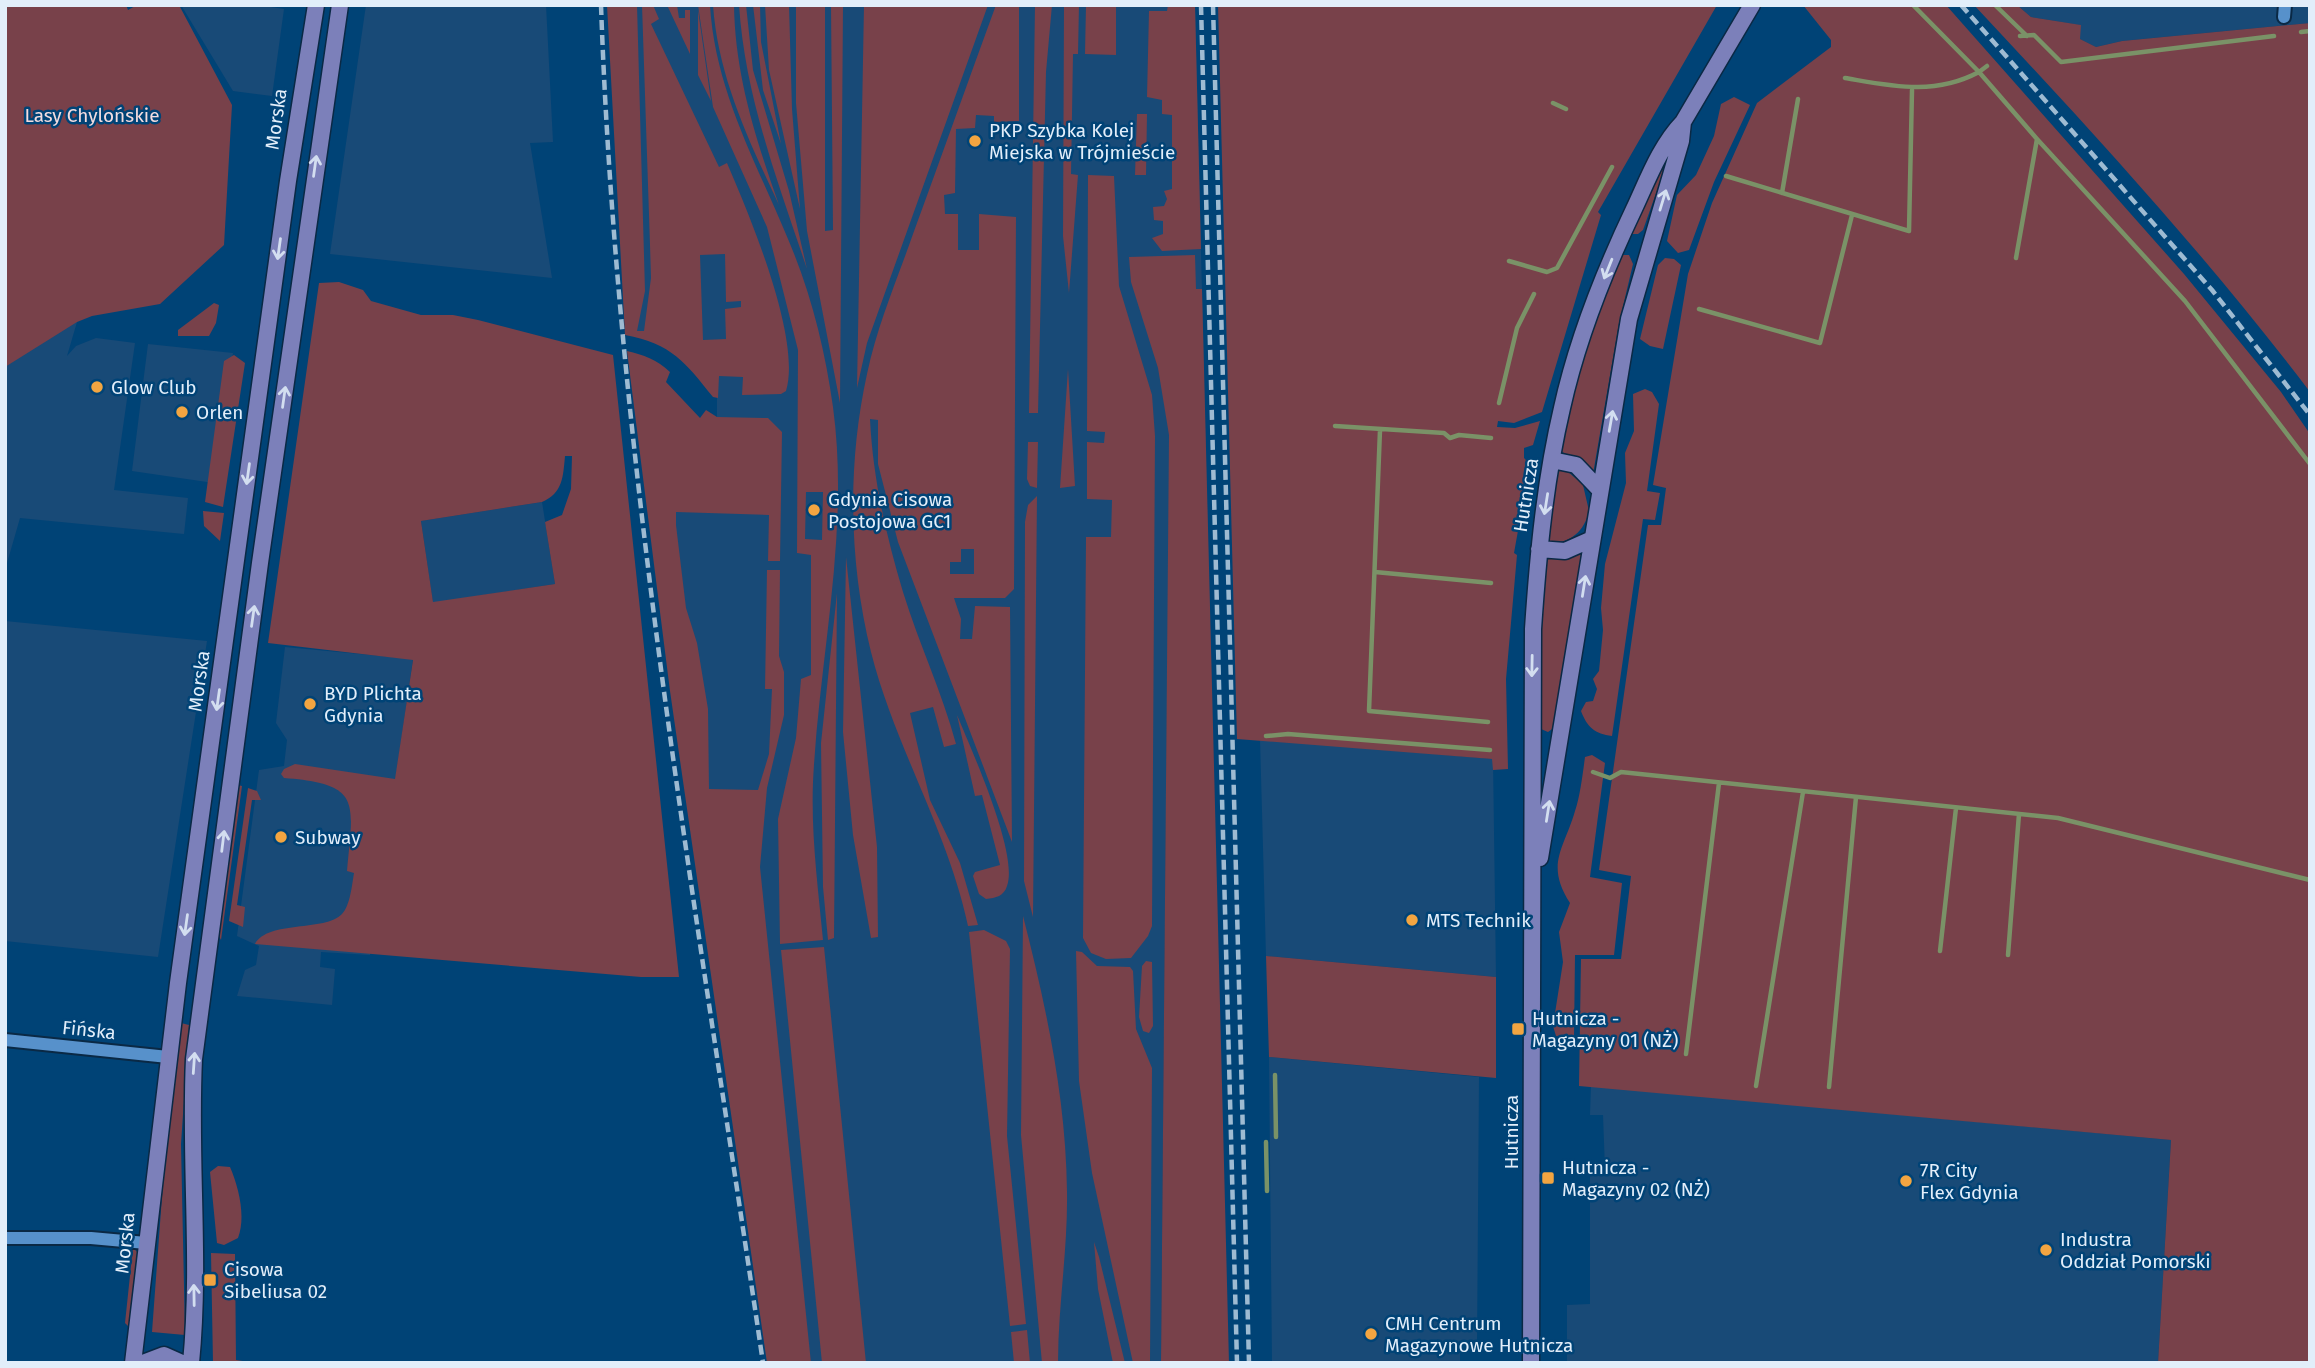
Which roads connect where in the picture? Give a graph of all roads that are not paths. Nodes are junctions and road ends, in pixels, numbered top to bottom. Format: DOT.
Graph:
graph roads {
  1 [pos="316,5"];
  2 [pos="340,5"];
  3 [pos="1752,5"];
  4 [pos="1683,122"];
  5 [pos="1620,240"];
  6 [pos="1646,253"];
  7 [pos="1552,460"];
  8 [pos="1599,489"];
  9 [pos="1592,540"];
  10 [pos="1539,549"];
  11 [pos="1532,740"];
  12 [pos="1559,741"];
  13 [pos="1533,902"];
  14 [pos="5,1041"];
  15 [pos="168,1057"];
  16 [pos="5,1238"];
  17 [pos="146,1242"];
  18 [pos="133,1363"];
  19 [pos="143,1363"];
  20 [pos="182,1363"];
  21 [pos="191,1363"];
  22 [pos="1531,1363"];
  1 -- 15 [label="main road, Morska, one-way"];
  21 -- 2 [label="main road, one-way"];
  3 -- 4 [label="main road, Hutnicza"];
  4 -- 5 [label="main road, Hutnicza"];
  6 -- 4 [label="main road, Hutnicza, one-way"];
  5 -- 6 [label="main road"];
  5 -- 7 [label="main road, Hutnicza, one-way"];
  8 -- 6 [label="main road, Hutnicza, one-way"];
  7 -- 8 [label="main road"];
  7 -- 10 [label="main road, Hutnicza, one-way"];
  8 -- 9 [label="main road, Hutnicza"];
  9 -- 10 [label="main road"];
  12 -- 9 [label="main road, Hutnicza, one-way"];
  10 -- 11 [label="main road, Hutnicza, one-way"];
  11 -- 12 [label="main road"];
  11 -- 13 [label="main road, Hutnicza"];
  13 -- 12 [label="main road, Hutnicza, one-way"];
  13 -- 22 [label="main road, Hutnicza"];
  14 -- 15 [label="street, Fińska"];
  15 -- 17 [label="main road, Morska"];
  16 -- 17 [label="street"];
  17 -- 18 [label="main road, Morska"];
  19 -- 20 [label="main road"];
}
